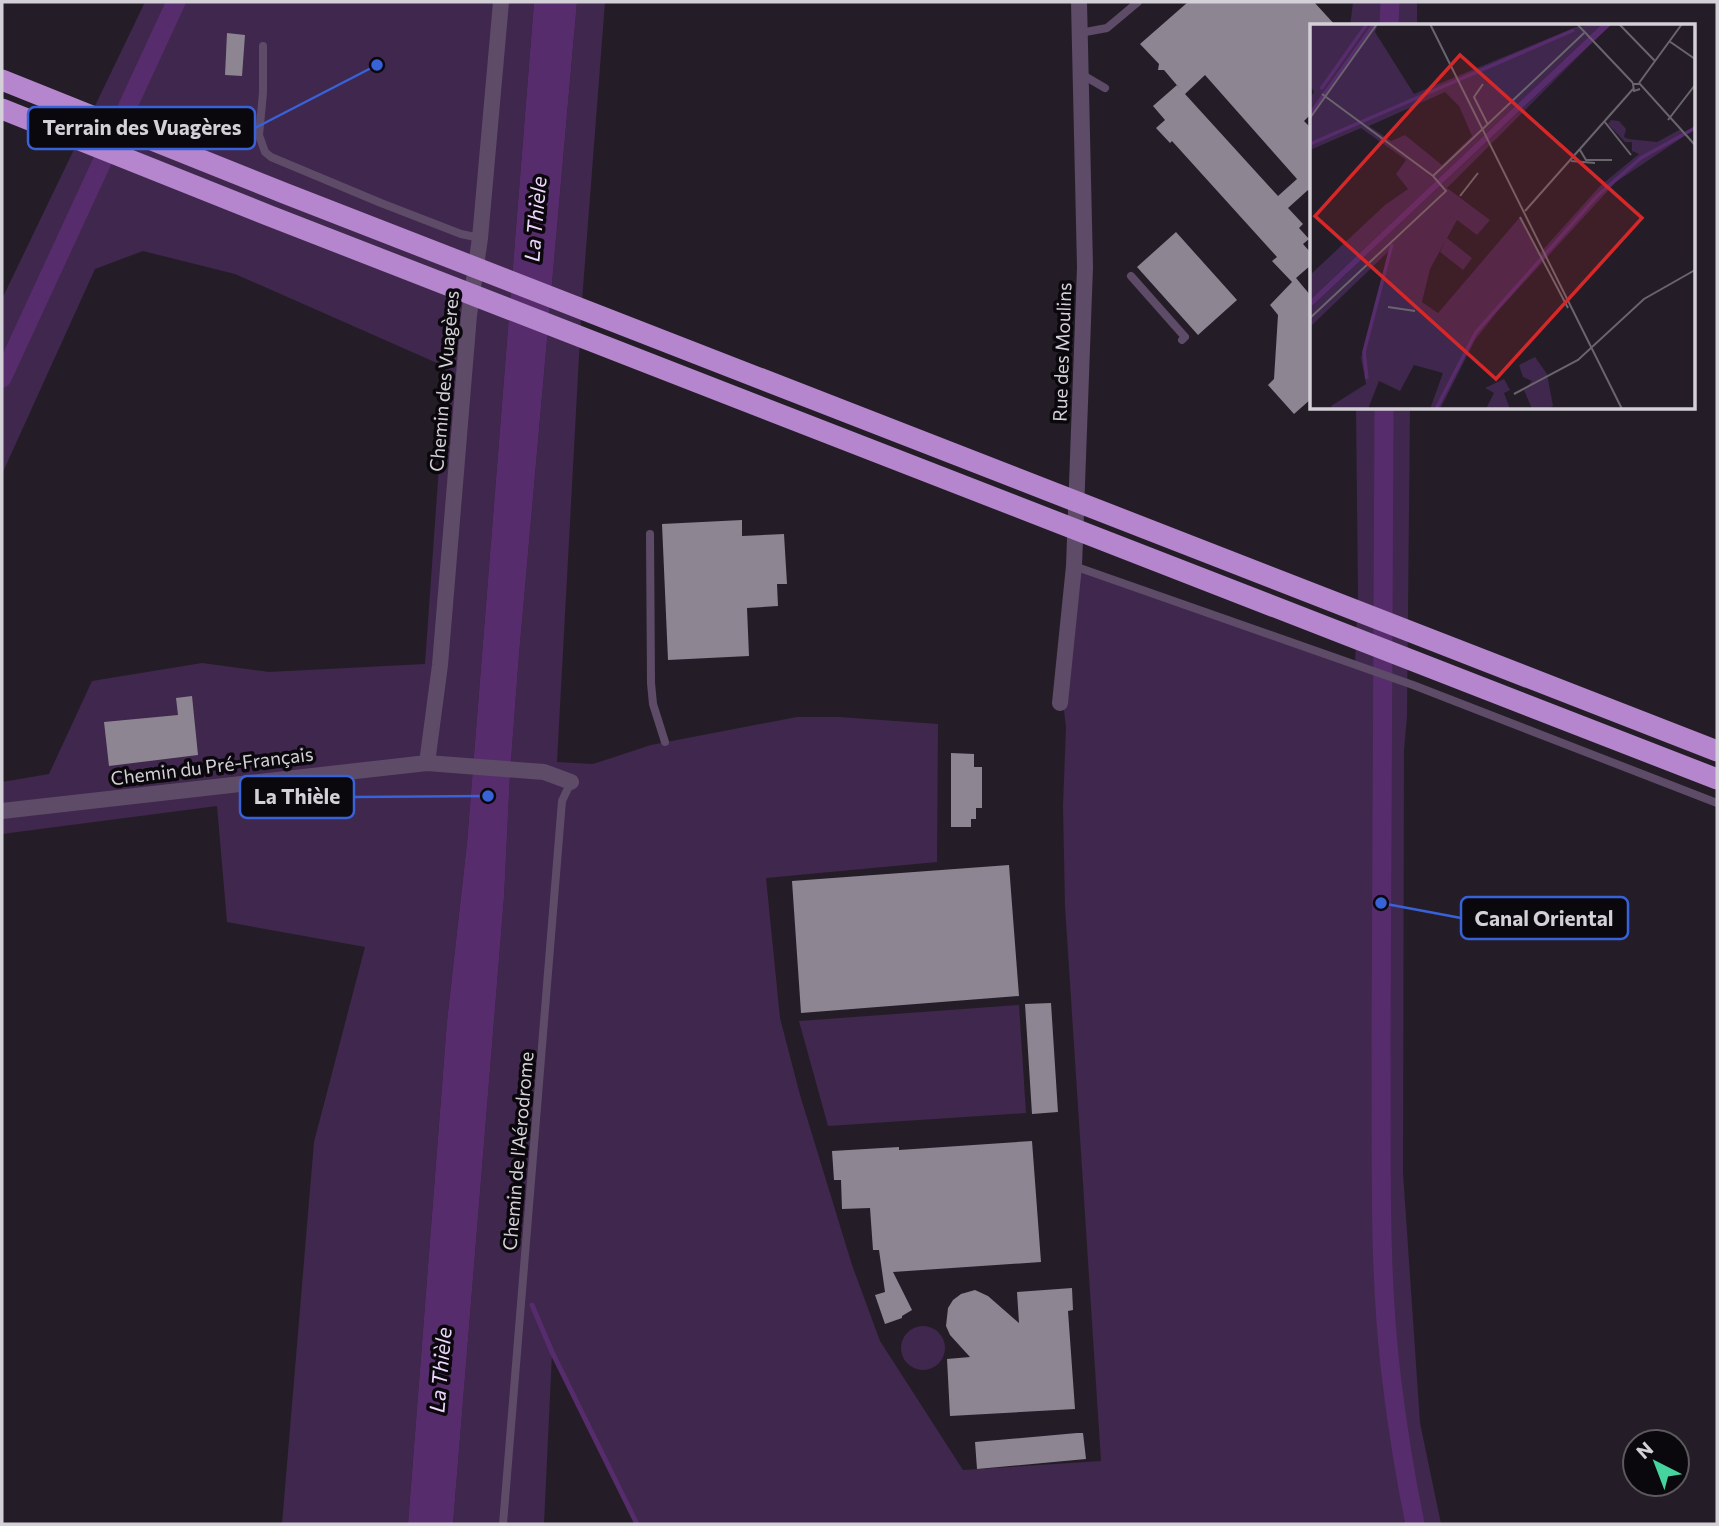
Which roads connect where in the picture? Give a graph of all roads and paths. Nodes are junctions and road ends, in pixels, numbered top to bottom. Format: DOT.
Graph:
graph roads {
  1 [pos="501,2"];
  2 [pos="1080,2"];
  3 [pos="1138,2"];
  4 [pos="1080,33"];
  5 [pos="263,46"];
  6 [pos="1081,74"];
  7 [pos="2,80"];
  8 [pos="1105,88"];
  9 [pos="2,109"];
  10 [pos="480,238"];
  11 [pos="1131,276"];
  12 [pos="1182,340"];
  13 [pos="650,534"];
  14 [pos="1074,566"];
  15 [pos="1060,703"];
  16 [pos="665,742"];
  17 [pos="1717,751"];
  18 [pos="434,763"];
  19 [pos="1717,779"];
  20 [pos="571,782"];
  21 [pos="1717,803"];
  22 [pos="2,811"];
  23 [pos="503,1524"];
  1 -- 10 [label="street, Chemin des Vuagères"];
  2 -- 4 [label="street, Rue des Moulins"];
  3 -- 4 [label="lane"];
  4 -- 6 [label="street, Rue des Moulins"];
  5 -- 10 [label="lane"];
  6 -- 8 [label="lane"];
  6 -- 14 [label="street, Rue des Moulins"];
  7 -- 17 [label="highway, bridge"];
  9 -- 19 [label="highway, bridge"];
  10 -- 18 [label="street, Chemin des Vuagères"];
  11 -- 12 [label="lane"];
  13 -- 16 [label="lane"];
  14 -- 15 [label="street, Rue des Moulins"];
  14 -- 21 [label="lane"];
  18 -- 20 [label="street, Chemin du Pré-Français"];
  18 -- 22 [label="street, Chemin du Pré-Français"];
  20 -- 23 [label="lane, Chemin de l'Aérodrome"];
}
